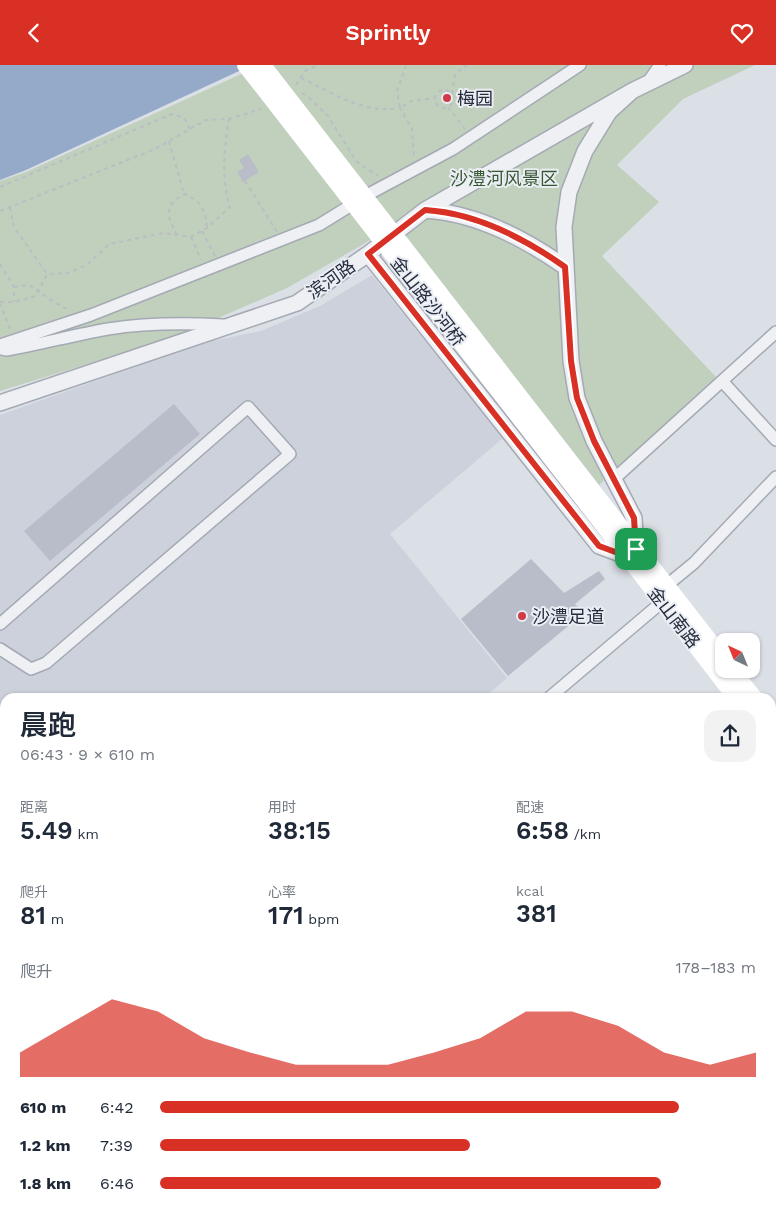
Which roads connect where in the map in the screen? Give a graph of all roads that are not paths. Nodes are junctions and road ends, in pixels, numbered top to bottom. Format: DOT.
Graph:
graph roads {
  1 [pos="245,65"];
  2 [pos="263,65"];
  3 [pos="580,65"];
  4 [pos="660,65"];
  5 [pos="685,65"];
  6 [pos="646,83"];
  7 [pos="632,91"];
  8 [pos="359,200"];
  9 [pos="425,210"];
  10 [pos="368,254"];
  11 [pos="565,267"];
  12 [pos="225,325"];
  13 [pos="776,332"];
  14 [pos="0,345"];
  15 [pos="0,349"];
  16 [pos="722,381"];
  17 [pos="0,403"];
  18 [pos="776,440"];
  19 [pos="776,477"];
  20 [pos="614,479"];
  21 [pos="617,533"];
  22 [pos="631,552"];
  23 [pos="664,594"];
  24 [pos="0,624"];
  25 [pos="0,649"];
  26 [pos="715,649"];
  27 [pos="738,678"];
  28 [pos="554,693"];
  29 [pos="733,693"];
  30 [pos="751,693"];
  1 -- 8 [label="main road, 金山路沙河桥, bridge"];
  2 -- 8 [label="main road, 金山路沙河桥, bridge"];
  3 -- 8 [label="street"];
  4 -- 6 [label="street"];
  5 -- 6 [label="street"];
  6 -- 7 [label="street"];
  7 -- 9 [label="street, 滨河路"];
  7 -- 11 [label="street"];
  8 -- 14 [label="street"];
  8 -- 21 [label="main road, 金山路沙河桥, bridge"];
  9 -- 10 [label="street, 滨河路"];
  9 -- 11 [label="street"];
  10 -- 12 [label="street, 滨河路"];
  10 -- 22 [label="street"];
  11 -- 20 [label="street"];
  12 -- 15 [label="street"];
  12 -- 17 [label="street, 滨河路"];
  13 -- 16 [label="street"];
  16 -- 18 [label="street"];
  16 -- 20 [label="street"];
  19 -- 23 [label="street"];
  20 -- 22 [label="street"];
  21 -- 22 [label="main road, 金山南路"];
  22 -- 23 [label="main road, 金山南路"];
  23 -- 26 [label="main road, 金山南路"];
  23 -- 28 [label="street"];
  23 -- 29 [label="main road, 金山南路"];
  24 -- 25 [label="street"];
  27 -- 30 [label="main road"];
}
